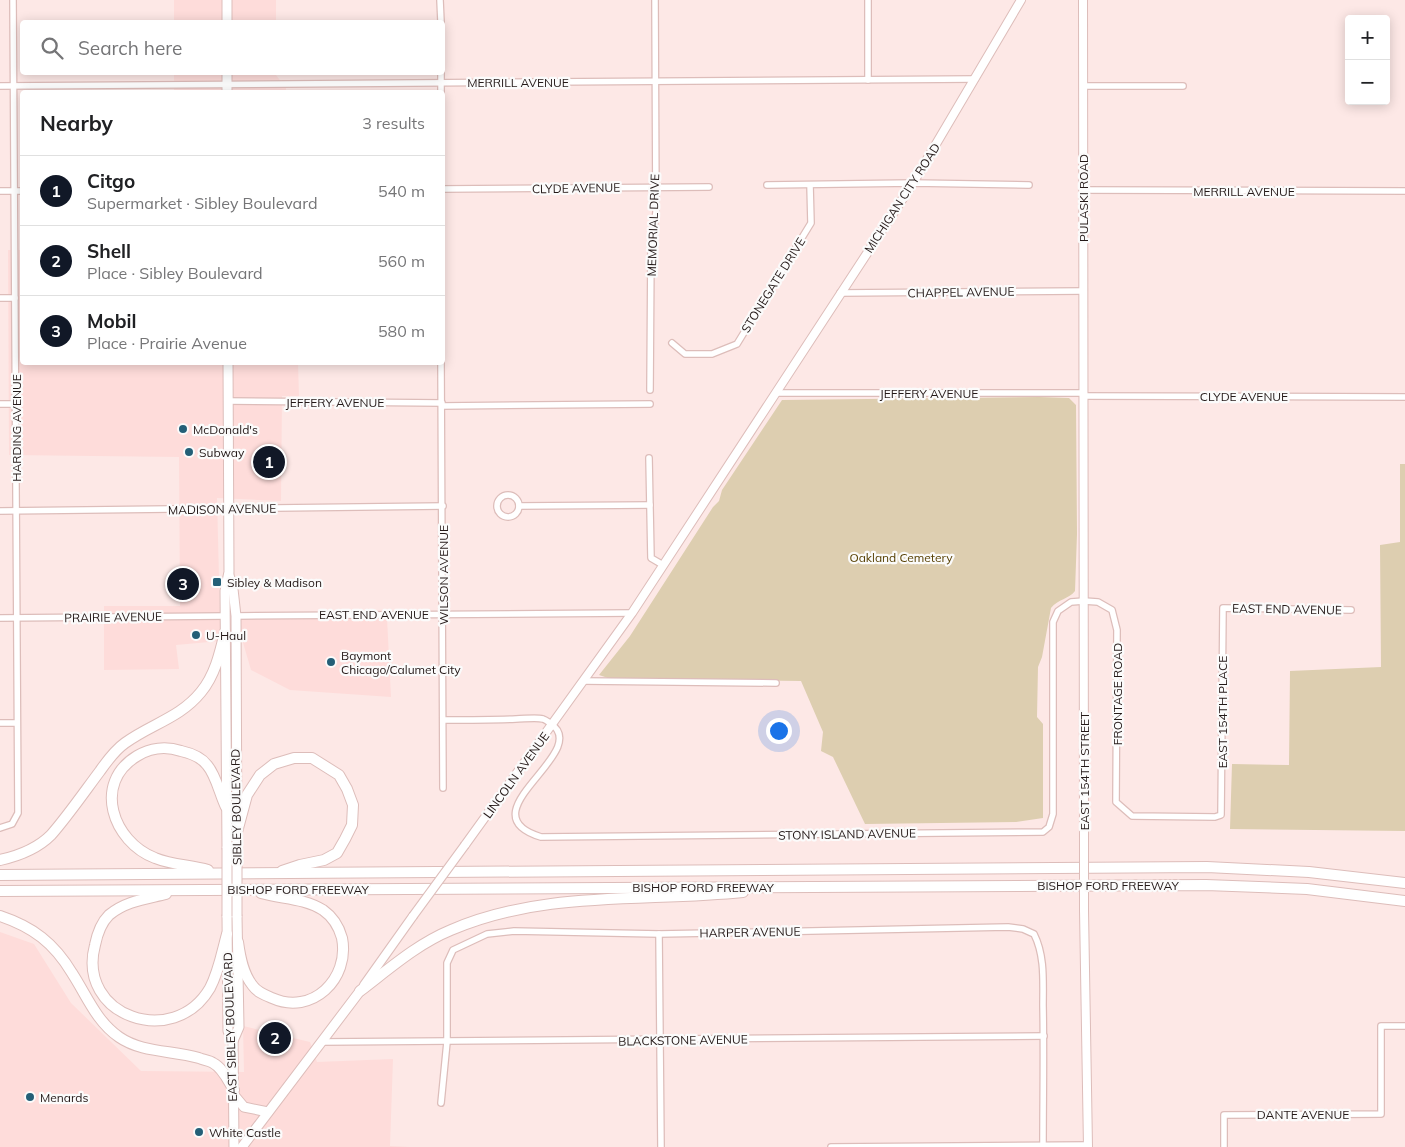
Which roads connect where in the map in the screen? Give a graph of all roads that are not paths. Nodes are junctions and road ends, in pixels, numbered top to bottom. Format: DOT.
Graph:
graph roads {
  1 [pos="13,0"];
  2 [pos="227,0"];
  3 [pos="440,0"];
  4 [pos="655,0"];
  5 [pos="868,0"];
  6 [pos="1022,0"];
  7 [pos="1083,0"];
  8 [pos="227,20"];
  9 [pos="440,20"];
  10 [pos="227,75"];
  11 [pos="441,75"];
  12 [pos="975,79"];
  13 [pos="868,80"];
  14 [pos="655,81"];
  15 [pos="441,83"];
  16 [pos="0,86"];
  17 [pos="14,86"];
  18 [pos="1083,86"];
  19 [pos="1183,86"];
  20 [pos="227,88"];
  21 [pos="441,90"];
  22 [pos="913,183"];
  23 [pos="767,185"];
  24 [pos="810,185"];
  25 [pos="1029,185"];
  26 [pos="656,187"];
  27 [pos="709,187"];
  28 [pos="445,189"];
  29 [pos="1083,190"];
  30 [pos="0,191"];
  31 [pos="14,191"];
  32 [pos="20,191"];
  33 [pos="1405,191"];
  34 [pos="1083,291"];
  35 [pos="840,293"];
  36 [pos="0,298"];
  37 [pos="15,298"];
  38 [pos="672,343"];
  39 [pos="228,365"];
  40 [pos="441,365"];
  41 [pos="650,390"];
  42 [pos="776,392"];
  43 [pos="1083,394"];
  44 [pos="1405,397"];
  45 [pos="228,401"];
  46 [pos="0,404"];
  47 [pos="16,404"];
  48 [pos="442,404"];
  49 [pos="650,404"];
  50 [pos="649,458"];
  51 [pos="650,505"];
  52 [pos="443,506"];
  53 [pos="519,506"];
  54 [pos="228,509"];
  55 [pos="0,511"];
  56 [pos="16,511"];
  57 [pos="663,565"];
  58 [pos="229,572"];
  59 [pos="1084,601"];
  60 [pos="1222,608"];
  61 [pos="1351,610"];
  62 [pos="632,613"];
  63 [pos="443,614"];
  64 [pos="225,616"];
  65 [pos="236,616"];
  66 [pos="0,618"];
  67 [pos="17,618"];
  68 [pos="225,632"];
  69 [pos="584,681"];
  70 [pos="776,683"];
  71 [pos="443,720"];
  72 [pos="0,723"];
  73 [pos="17,723"];
  74 [pos="552,724"];
  75 [pos="443,788"];
  76 [pos="226,807"];
  77 [pos="1221,815"];
  78 [pos="0,828"];
  79 [pos="237,832"];
  80 [pos="226,848"];
  81 [pos="0,860"];
  82 [pos="275,873"];
  83 [pos="221,874"];
  84 [pos="0,875"];
  85 [pos="1405,883"];
  86 [pos="805,886"];
  87 [pos="182,890"];
  88 [pos="248,890"];
  89 [pos="0,891"];
  90 [pos="1405,901"];
  91 [pos="0,916"];
  92 [pos="227,934"];
  93 [pos="659,934"];
  94 [pos="238,942"];
  95 [pos="360,991"];
  96 [pos="1405,1026"];
  97 [pos="1044,1036"];
  98 [pos="660,1040"];
  99 [pos="233,1041"];
  100 [pos="322,1042"];
  101 [pos="447,1042"];
  102 [pos="234,1092"];
  103 [pos="440,1103"];
  104 [pos="268,1112"];
  105 [pos="1043,1145"];
  106 [pos="1088,1146"];
  107 [pos="234,1147"];
  108 [pos="242,1147"];
  109 [pos="661,1147"];
  110 [pos="831,1147"];
  111 [pos="875,1147"];
  112 [pos="1224,1147"];
  1 -- 17 [label="street, HARDING AVENUE"];
  2 -- 8 [label="main road"];
  3 -- 9 [label="street"];
  4 -- 14 [label="street, MEMORIAL DRIVE"];
  5 -- 13 [label="street"];
  6 -- 12 [label="street, MICHIGAN CITY ROAD"];
  7 -- 18 [label="street, PULASKI ROAD"];
  10 -- 20 [label="main road"];
  11 -- 15 [label="street"];
  12 -- 13 [label="street, MERRILL AVENUE"];
  12 -- 22 [label="street, MICHIGAN CITY ROAD"];
  13 -- 14 [label="street, MERRILL AVENUE"];
  14 -- 15 [label="street, MERRILL AVENUE"];
  14 -- 26 [label="street, MEMORIAL DRIVE"];
  15 -- 20 [label="street, MERRILL AVENUE"];
  15 -- 21 [label="street"];
  16 -- 17 [label="street, MERRILL AVENUE"];
  17 -- 20 [label="street, MERRILL AVENUE"];
  17 -- 31 [label="street, HARDING AVENUE"];
  18 -- 19 [label="street"];
  18 -- 29 [label="street, PULASKI ROAD"];
  22 -- 24 [label="street"];
  22 -- 25 [label="street"];
  22 -- 35 [label="street, MICHIGAN CITY ROAD"];
  23 -- 24 [label="street"];
  24 -- 38 [label="street, STONEGATE DRIVE"];
  26 -- 27 [label="street, CLYDE AVENUE"];
  26 -- 28 [label="street, CLYDE AVENUE"];
  26 -- 41 [label="street, MEMORIAL DRIVE"];
  29 -- 33 [label="street, MERRILL AVENUE"];
  29 -- 34 [label="street, PULASKI ROAD"];
  30 -- 31 [label="street"];
  31 -- 32 [label="street"];
  31 -- 37 [label="street, HARDING AVENUE"];
  34 -- 35 [label="street, CHAPPEL AVENUE"];
  34 -- 43 [label="street, PULASKI ROAD"];
  35 -- 42 [label="street, MICHIGAN CITY ROAD"];
  36 -- 37 [label="street"];
  37 -- 47 [label="street, HARDING AVENUE"];
  39 -- 45 [label="main road, SIBLEY BOULEVARD"];
  40 -- 48 [label="street, WILSON AVENUE"];
  42 -- 43 [label="street, JEFFERY AVENUE"];
  42 -- 57 [label="street, LINCOLN AVENUE"];
  43 -- 44 [label="street, CLYDE AVENUE"];
  43 -- 59 [label="street, EAST 154TH STREET"];
  45 -- 48 [label="street, JEFFERY AVENUE"];
  45 -- 54 [label="main road, SIBLEY BOULEVARD"];
  46 -- 47 [label="street"];
  47 -- 56 [label="street, HARDING AVENUE"];
  48 -- 49 [label="street, JEFFERY AVENUE"];
  48 -- 52 [label="street, WILSON AVENUE"];
  50 -- 51 [label="street"];
  51 -- 53 [label="street"];
  51 -- 57 [label="street"];
  52 -- 54 [label="street, MADISON AVENUE"];
  52 -- 63 [label="street, WILSON AVENUE"];
  54 -- 56 [label="street, MADISON AVENUE"];
  54 -- 58 [label="main road, SIBLEY BOULEVARD"];
  55 -- 56 [label="street, MADISON AVENUE"];
  56 -- 67 [label="street, HARDING AVENUE"];
  57 -- 62 [label="street, LINCOLN AVENUE"];
  58 -- 64 [label="main road, SIBLEY BOULEVARD"];
  58 -- 65 [label="main road, SIBLEY BOULEVARD"];
  59 -- 74 [label="street, STONY ISLAND AVENUE"];
  59 -- 77 [label="street, FRONTAGE ROAD"];
  59 -- 106 [label="street, EAST 154TH STREET, bridge"];
  60 -- 61 [label="street, EAST END AVENUE"];
  60 -- 77 [label="street, EAST 154TH PLACE"];
  62 -- 63 [label="street, EAST END AVENUE"];
  62 -- 69 [label="street, LINCOLN AVENUE"];
  63 -- 65 [label="street, EAST END AVENUE"];
  63 -- 71 [label="street, WILSON AVENUE"];
  64 -- 67 [label="street, PRAIRIE AVENUE"];
  64 -- 68 [label="main road, SIBLEY BOULEVARD"];
  65 -- 79 [label="main road, SIBLEY BOULEVARD"];
  66 -- 67 [label="street, PRAIRIE AVENUE"];
  67 -- 73 [label="street, HARDING AVENUE"];
  68 -- 76 [label="main road, SIBLEY BOULEVARD"];
  68 -- 81 [label="highway"];
  69 -- 70 [label="street"];
  69 -- 74 [label="street, LINCOLN AVENUE"];
  71 -- 74 [label="street"];
  71 -- 75 [label="street, WILSON AVENUE"];
  72 -- 73 [label="street"];
  73 -- 78 [label="street, HARDING AVENUE"];
  74 -- 95 [label="street, LINCOLN AVENUE, bridge"];
  76 -- 80 [label="main road, SIBLEY BOULEVARD"];
  76 -- 83 [label="highway"];
  79 -- 82 [label="highway"];
  79 -- 94 [label="main road, SIBLEY BOULEVARD, bridge"];
  80 -- 92 [label="main road, EAST SIBLEY BOULEVARD, bridge"];
  82 -- 83 [label="highway, BISHOP FORD FREEWAY"];
  82 -- 85 [label="highway, BISHOP FORD FREEWAY"];
  83 -- 84 [label="highway, BISHOP FORD FREEWAY"];
  86 -- 88 [label="highway, BISHOP FORD FREEWAY"];
  86 -- 90 [label="highway, BISHOP FORD FREEWAY"];
  86 -- 95 [label="highway"];
  87 -- 88 [label="highway, BISHOP FORD FREEWAY"];
  87 -- 89 [label="highway, BISHOP FORD FREEWAY"];
  87 -- 92 [label="highway"];
  88 -- 94 [label="highway"];
  91 -- 102 [label="highway"];
  92 -- 99 [label="main road, EAST SIBLEY BOULEVARD"];
  93 -- 97 [label="street, HARPER AVENUE"];
  93 -- 98 [label="street"];
  93 -- 101 [label="street, HARPER AVENUE"];
  94 -- 99 [label="main road, SIBLEY BOULEVARD"];
  95 -- 100 [label="main road, LINCOLN AVENUE"];
  96 -- 112 [label="street, DANTE AVENUE"];
  97 -- 98 [label="street, BLACKSTONE AVENUE"];
  97 -- 105 [label="street"];
  98 -- 101 [label="street, BLACKSTONE AVENUE"];
  98 -- 109 [label="street"];
  99 -- 102 [label="main road, EAST SIBLEY BOULEVARD"];
  100 -- 101 [label="street, BLACKSTONE AVENUE"];
  100 -- 104 [label="main road, LINCOLN AVENUE"];
  101 -- 103 [label="street, HARPER AVENUE"];
  102 -- 104 [label="main road"];
  102 -- 107 [label="main road, EAST SIBLEY BOULEVARD"];
  104 -- 108 [label="main road, LINCOLN AVENUE"];
  105 -- 106 [label="street"];
  105 -- 111 [label="street"];
  110 -- 111 [label="street"];
}
